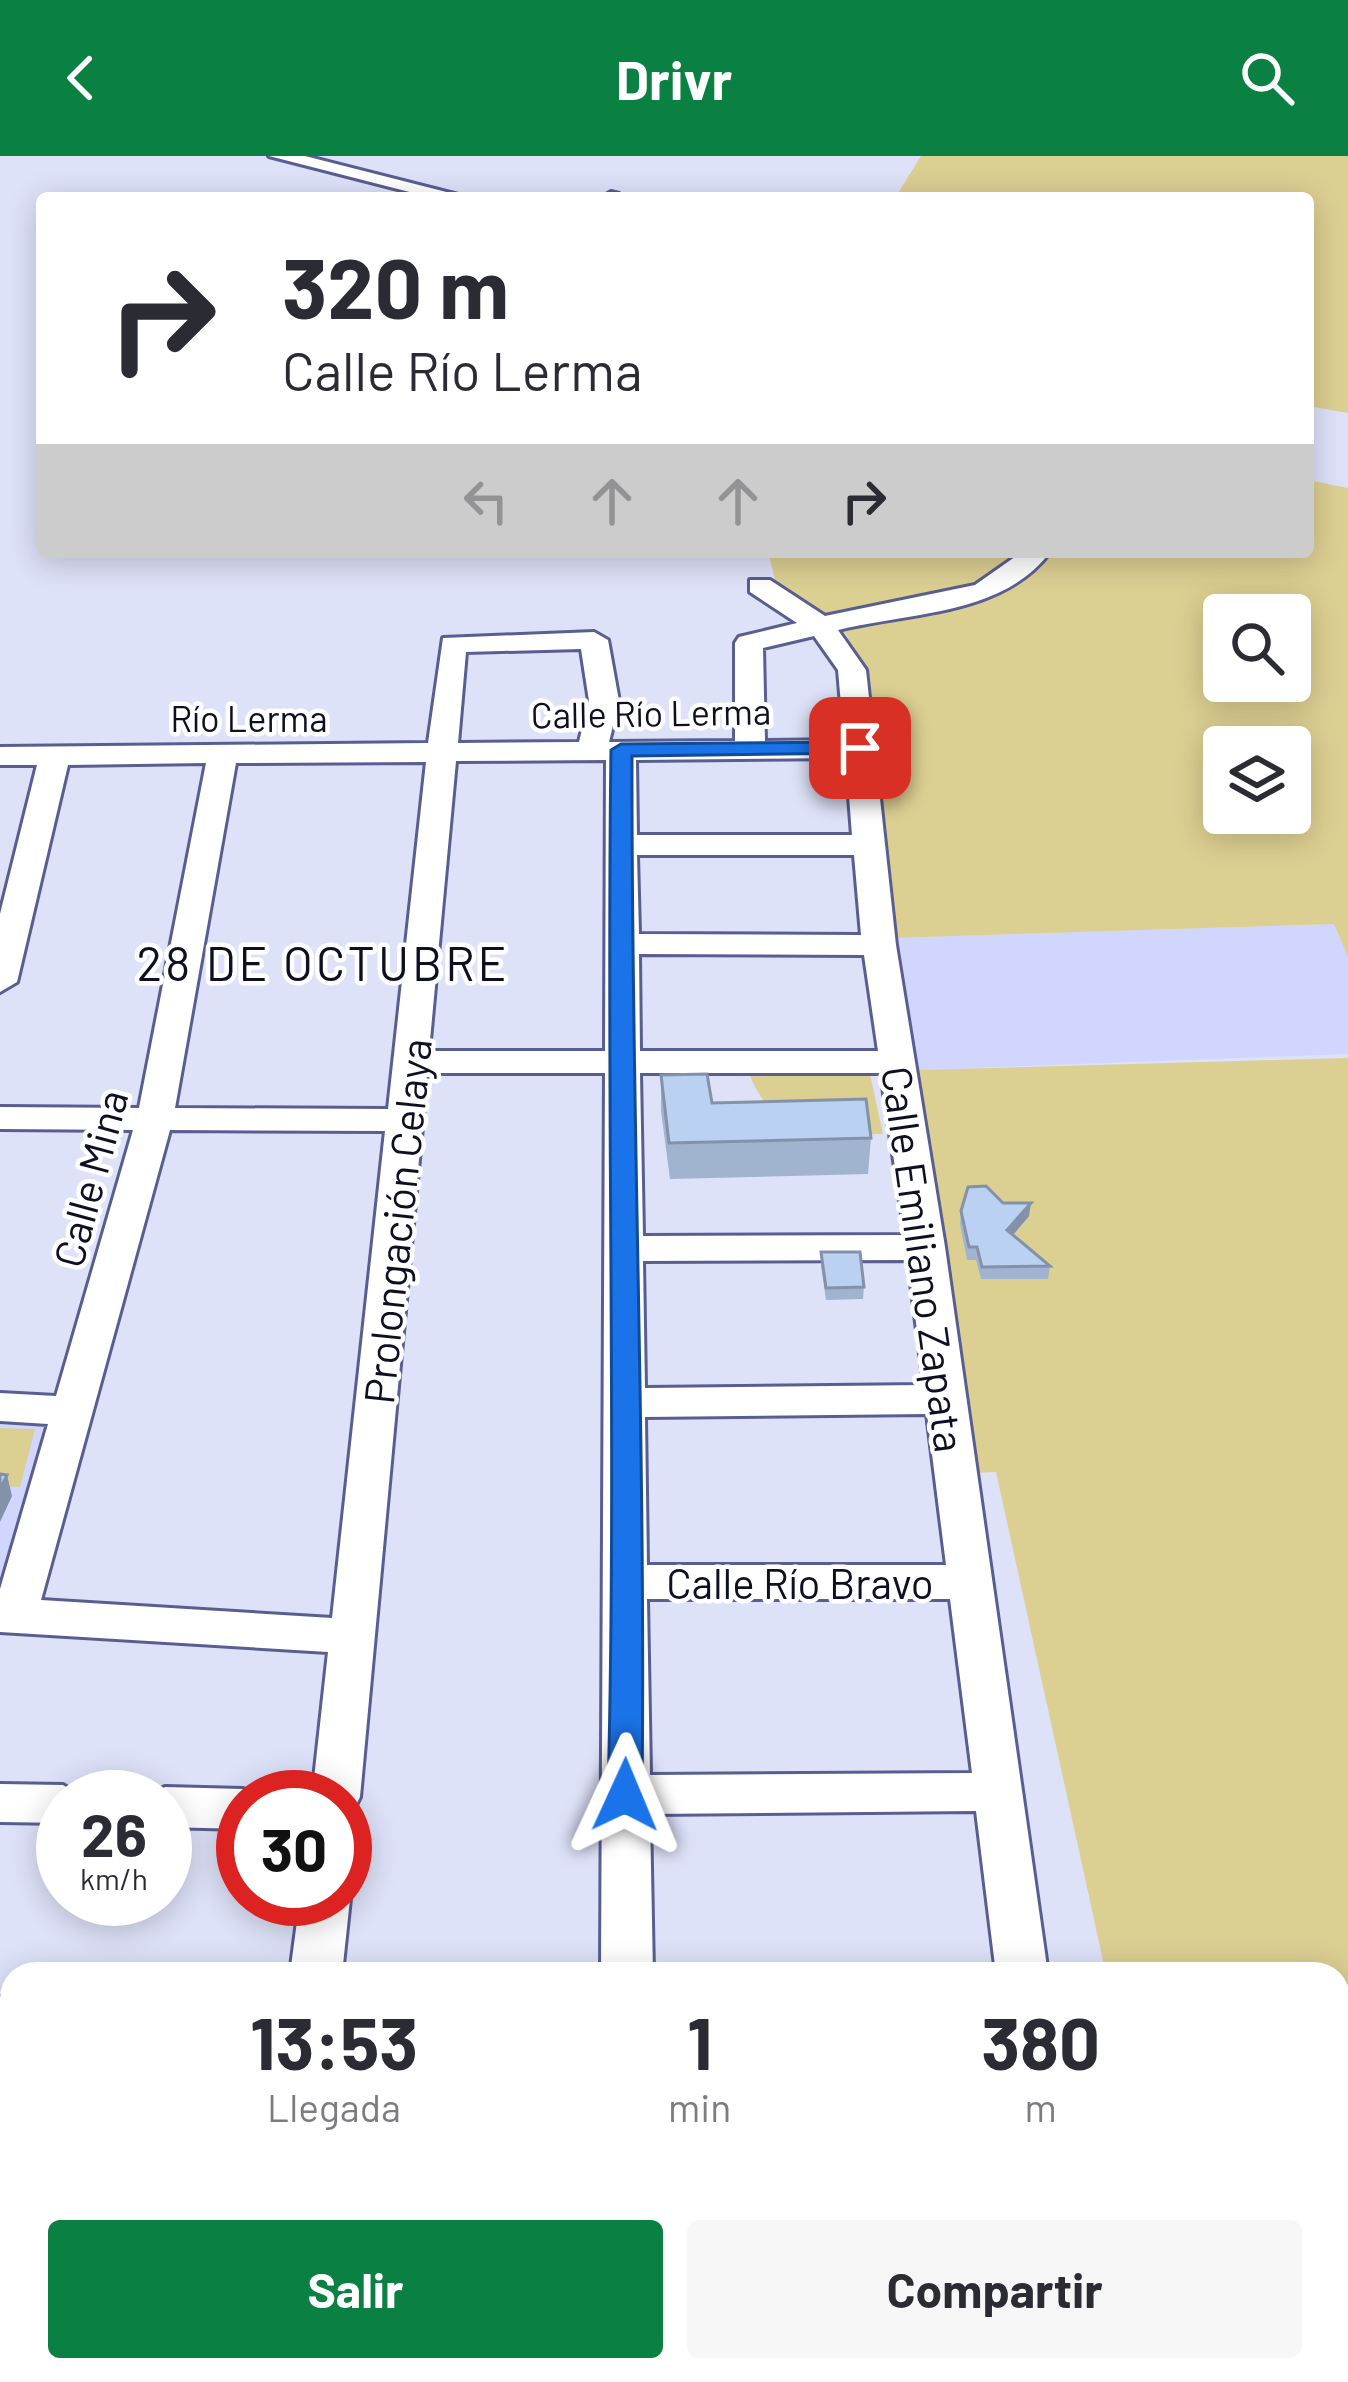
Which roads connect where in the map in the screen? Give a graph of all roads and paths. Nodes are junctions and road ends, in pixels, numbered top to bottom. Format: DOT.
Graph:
graph roads {
  1 [pos="279,156"];
  2 [pos="434,192"];
  3 [pos="1030,558"];
  4 [pos="760,586"];
  5 [pos="821,626"];
  6 [pos="860,748"];
  7 [pos="750,749"];
  8 [pos="607,750"];
  9 [pos="55,754"];
  10 [pos="442,755"];
  11 [pos="0,756"];
  12 [pos="222,758"];
  13 [pos="621,844"];
  14 [pos="870,845"];
  15 [pos="622,944"];
  16 [pos="879,945"];
  17 [pos="0,982"];
  18 [pos="414,1062"];
  19 [pos="897,1062"];
  20 [pos="619,1064"];
  21 [pos="0,1118"];
  22 [pos="155,1118"];
  23 [pos="408,1120"];
  24 [pos="926,1246"];
  25 [pos="625,1249"];
  26 [pos="946,1399"];
  27 [pos="624,1403"];
  28 [pos="0,1407"];
  29 [pos="70,1411"];
  30 [pos="629,1582"];
  31 [pos="970,1582"];
  32 [pos="8,1615"];
  33 [pos="352,1636"];
  34 [pos="339,1770"];
  35 [pos="998,1792"];
  36 [pos="625,1795"];
  37 [pos="0,1803"];
  38 [pos="36,1804"];
  39 [pos="322,1926"];
  40 [pos="317,1962"];
  41 [pos="628,1962"];
  42 [pos="1020,1962"];
  1 -- 2 [label="street"];
  3 -- 5 [label="street"];
  4 -- 5 [label="street, Calle Emiliano Zapata"];
  5 -- 6 [label="street, Calle Emiliano Zapata"];
  5 -- 7 [label="street"];
  6 -- 7 [label="street, Calle Río Lerma"];
  6 -- 14 [label="street, Calle Emiliano Zapata"];
  7 -- 8 [label="street, Calle Río Lerma"];
  8 -- 10 [label="street, Calle Río Lerma"];
  8 -- 10 [label="street, Prolongación Celaya"];
  8 -- 13 [label="street"];
  9 -- 11 [label="street, Río Lerma"];
  9 -- 12 [label="street, Río Lerma"];
  9 -- 17 [label="street"];
  10 -- 12 [label="street, Río Lerma"];
  10 -- 18 [label="street, Prolongación Celaya"];
  12 -- 22 [label="street, Calle Mina"];
  13 -- 14 [label="street"];
  13 -- 15 [label="street"];
  14 -- 16 [label="street, Calle Emiliano Zapata"];
  15 -- 16 [label="street"];
  15 -- 20 [label="street"];
  16 -- 19 [label="street, Calle Emiliano Zapata"];
  18 -- 20 [label="street"];
  18 -- 23 [label="street, Prolongación Celaya"];
  19 -- 20 [label="street"];
  19 -- 24 [label="street, Calle Emiliano Zapata"];
  20 -- 25 [label="street"];
  21 -- 22 [label="street"];
  22 -- 23 [label="street"];
  22 -- 29 [label="street, Calle Mina"];
  23 -- 33 [label="street, Prolongación Celaya"];
  24 -- 25 [label="street"];
  24 -- 26 [label="street, Calle Emiliano Zapata"];
  25 -- 27 [label="street"];
  26 -- 27 [label="street"];
  26 -- 31 [label="street, Calle Emiliano Zapata"];
  27 -- 30 [label="street"];
  28 -- 29 [label="street"];
  29 -- 32 [label="street, Calle Mina"];
  30 -- 31 [label="street, Calle Río Bravo"];
  30 -- 36 [label="street"];
  31 -- 35 [label="street, Calle Emiliano Zapata"];
  32 -- 33 [label="street"];
  33 -- 34 [label="street, Prolongación Celaya"];
  35 -- 36 [label="street"];
  35 -- 42 [label="street, Calle Emiliano Zapata"];
  36 -- 41 [label="street"];
  37 -- 38 [label="street"];
  39 -- 40 [label="street"];
}
